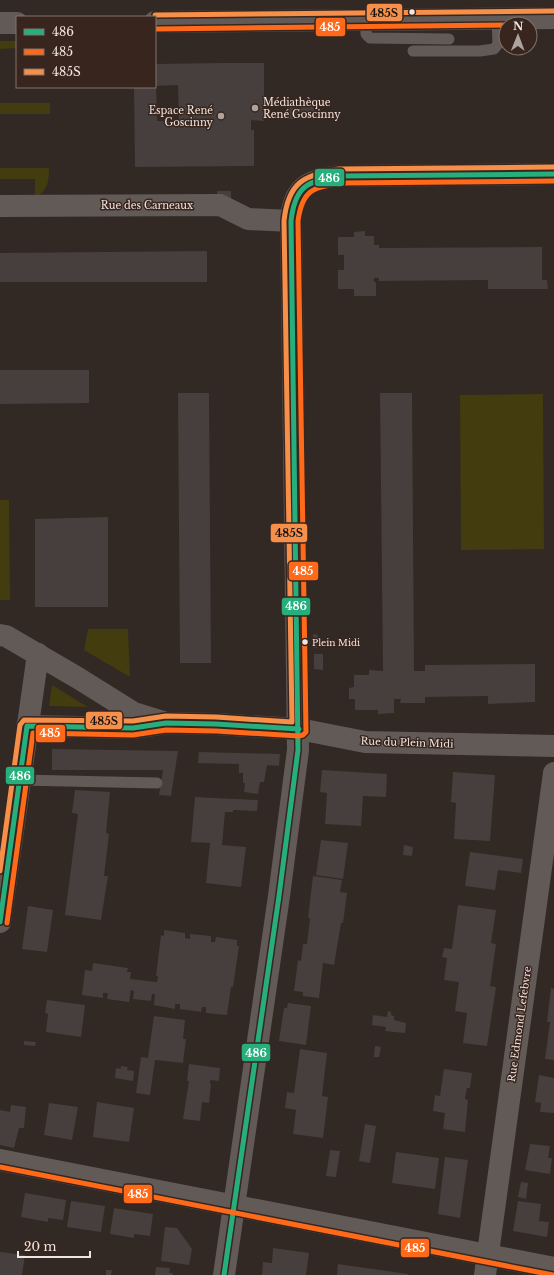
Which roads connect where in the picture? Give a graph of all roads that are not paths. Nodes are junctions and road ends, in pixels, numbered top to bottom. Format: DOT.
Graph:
graph roads {
  1 [pos="554,18"];
  2 [pos="497,19"];
  3 [pos="366,20"];
  4 [pos="156,22"];
  5 [pos="0,23"];
  6 [pos="16,23"];
  7 [pos="449,39"];
  8 [pos="413,51"];
  9 [pos="554,174"];
  10 [pos="0,206"];
  11 [pos="291,221"];
  12 [pos="0,635"];
  13 [pos="38,654"];
  14 [pos="166,723"];
  15 [pos="27,726"];
  16 [pos="299,728"];
  17 [pos="554,746"];
  18 [pos="554,773"];
  19 [pos="20,780"];
  20 [pos="158,783"];
  21 [pos="0,922"];
  22 [pos="0,1160"];
  23 [pos="234,1205"];
  24 [pos="486,1265"];
  25 [pos="554,1268"];
  26 [pos="224,1275"];
  1 -- 2 [label="street"];
  2 -- 3 [label="street"];
  2 -- 8 [label="lane"];
  3 -- 4 [label="street"];
  3 -- 7 [label="lane"];
  5 -- 6 [label="street"];
  9 -- 11 [label="street"];
  10 -- 11 [label="street, Rue des Carneaux"];
  11 -- 16 [label="street"];
  12 -- 13 [label="street, Rue du Plein Midi"];
  13 -- 14 [label="street, Rue du Plein Midi"];
  13 -- 15 [label="street"];
  14 -- 15 [label="street, Rue du Plein Midi"];
  14 -- 16 [label="street, Rue du Plein Midi"];
  15 -- 19 [label="street"];
  16 -- 17 [label="street, Rue du Plein Midi"];
  16 -- 23 [label="street"];
  18 -- 24 [label="street, Rue Edmond Lefebvre"];
  19 -- 20 [label="lane"];
  19 -- 21 [label="street"];
  22 -- 23 [label="street"];
  23 -- 24 [label="street"];
  23 -- 26 [label="street"];
  24 -- 25 [label="street"];
}
